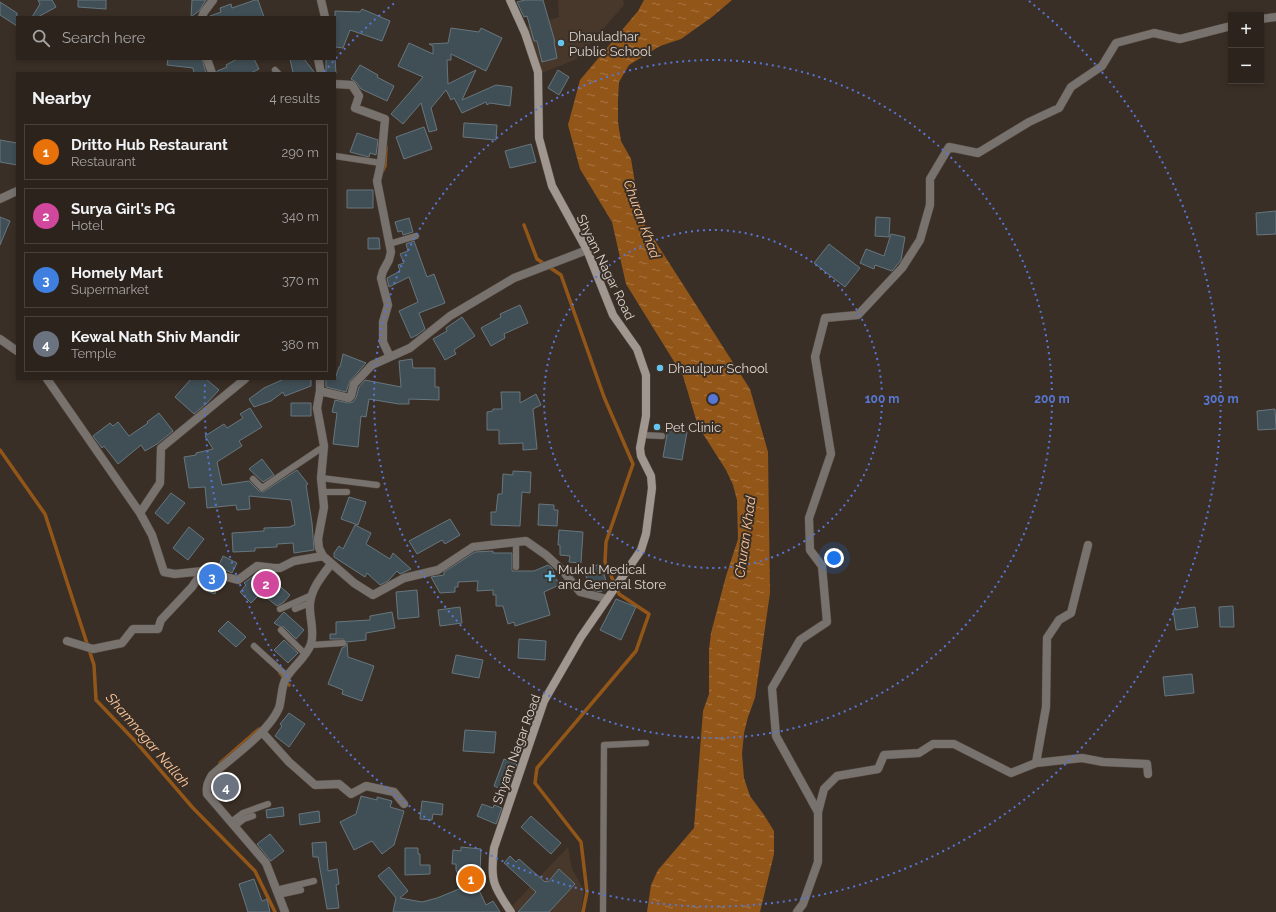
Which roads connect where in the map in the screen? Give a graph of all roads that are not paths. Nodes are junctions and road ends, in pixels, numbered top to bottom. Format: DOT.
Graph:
graph roads {
  1 [pos="213,0"];
  2 [pos="321,0"];
  3 [pos="510,0"];
  4 [pos="202,16"];
  5 [pos="325,16"];
  6 [pos="1276,17"];
  7 [pos="1264,19"];
  8 [pos="1228,27"];
  9 [pos="207,60"];
  10 [pos="318,60"];
  11 [pos="212,72"];
  12 [pos="321,72"];
  13 [pos="336,84"];
  14 [pos="336,156"];
  15 [pos="381,163"];
  16 [pos="16,191"];
  17 [pos="0,199"];
  18 [pos="416,236"];
  19 [pos="389,244"];
  20 [pos="587,250"];
  21 [pos="0,339"];
  22 [pos="16,350"];
  23 [pos="390,357"];
  24 [pos="48,380"];
  25 [pos="244,380"];
  26 [pos="320,380"];
  27 [pos="320,391"];
  28 [pos="642,435"];
  29 [pos="662,436"];
  30 [pos="324,449"];
  31 [pos="321,478"];
  32 [pos="253,479"];
  33 [pos="376,485"];
  34 [pos="323,492"];
  35 [pos="348,492"];
  36 [pos="140,513"];
  37 [pos="516,543"];
  38 [pos="1088,545"];
  39 [pos="323,556"];
  40 [pos="331,564"];
  41 [pos="516,567"];
  42 [pos="203,571"];
  43 [pos="311,599"];
  44 [pos="607,599"];
  45 [pos="280,609"];
  46 [pos="295,609"];
  47 [pos="281,630"];
  48 [pos="67,641"];
  49 [pos="343,643"];
  50 [pos="311,645"];
  51 [pos="254,646"];
  52 [pos="306,654"];
  53 [pos="287,676"];
  54 [pos="262,732"];
  55 [pos="646,743"];
  56 [pos="1036,763"];
  57 [pos="1148,774"];
  58 [pos="268,804"];
  59 [pos="404,804"];
  60 [pos="818,812"];
  61 [pos="253,816"];
  62 [pos="233,824"];
  63 [pos="314,881"];
  64 [pos="301,890"];
  65 [pos="277,893"];
  66 [pos="285,912"];
  67 [pos="511,912"];
  68 [pos="603,912"];
  69 [pos="797,912"];
  1 -- 4 [label="street"];
  2 -- 5 [label="street"];
  3 -- 20 [label="street, Shyam Nagar Road"];
  6 -- 7 [label="street"];
  8 -- 60 [label="street"];
  9 -- 11 [label="street"];
  10 -- 12 [label="street"];
  13 -- 15 [label="street"];
  14 -- 15 [label="lane"];
  15 -- 19 [label="street"];
  16 -- 17 [label="street"];
  18 -- 19 [label="lane"];
  19 -- 23 [label="street"];
  20 -- 23 [label="street"];
  20 -- 28 [label="street, Shyam Nagar Road"];
  21 -- 22 [label="street"];
  23 -- 27 [label="street"];
  24 -- 36 [label="street"];
  25 -- 36 [label="street"];
  26 -- 27 [label="street"];
  27 -- 30 [label="street"];
  28 -- 29 [label="lane"];
  28 -- 44 [label="street, Shyam Nagar Road"];
  30 -- 31 [label="street"];
  30 -- 32 [label="lane"];
  31 -- 33 [label="lane"];
  31 -- 34 [label="street"];
  34 -- 35 [label="lane"];
  34 -- 39 [label="street"];
  36 -- 42 [label="street"];
  37 -- 40 [label="street"];
  37 -- 41 [label="lane"];
  37 -- 44 [label="street"];
  38 -- 56 [label="street"];
  39 -- 40 [label="street"];
  39 -- 42 [label="street"];
  40 -- 43 [label="street"];
  42 -- 48 [label="street"];
  43 -- 45 [label="lane"];
  43 -- 46 [label="lane"];
  43 -- 50 [label="street"];
  44 -- 67 [label="street, Shyam Nagar Road"];
  47 -- 52 [label="lane"];
  49 -- 50 [label="lane"];
  50 -- 52 [label="street"];
  51 -- 53 [label="lane"];
  52 -- 53 [label="street"];
  53 -- 54 [label="street"];
  54 -- 59 [label="street"];
  54 -- 62 [label="street"];
  55 -- 68 [label="lane"];
  56 -- 57 [label="street"];
  56 -- 60 [label="street"];
  58 -- 62 [label="lane"];
  60 -- 69 [label="street"];
  61 -- 62 [label="lane"];
  62 -- 65 [label="street"];
  63 -- 65 [label="lane"];
  64 -- 65 [label="lane"];
  65 -- 66 [label="street"];
}
